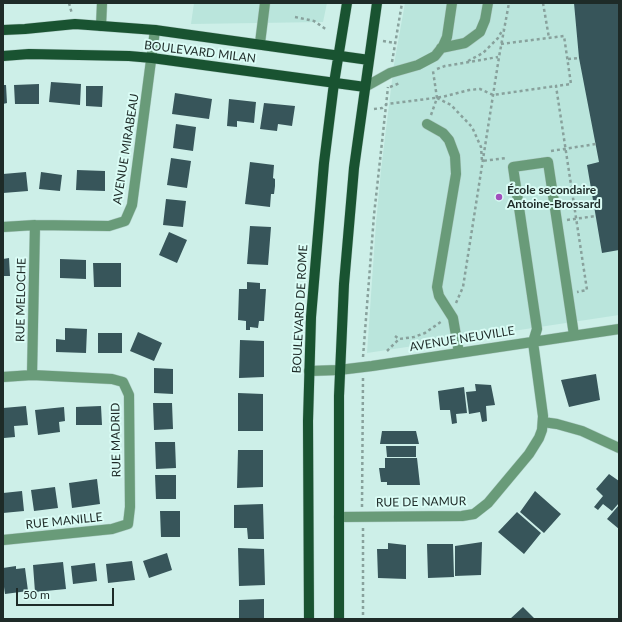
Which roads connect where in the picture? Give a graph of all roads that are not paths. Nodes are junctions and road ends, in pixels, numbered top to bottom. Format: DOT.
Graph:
graph roads {
  1 [pos="102,3"];
  2 [pos="265,3"];
  3 [pos="347,3"];
  4 [pos="377,3"];
  5 [pos="452,3"];
  6 [pos="488,3"];
  7 [pos="101,26"];
  8 [pos="3,30"];
  9 [pos="155,30"];
  10 [pos="260,44"];
  11 [pos="441,48"];
  12 [pos="338,55"];
  13 [pos="3,56"];
  14 [pos="152,58"];
  15 [pos="368,60"];
  16 [pos="334,83"];
  17 [pos="365,87"];
  18 [pos="427,124"];
  19 [pos="35,225"];
  20 [pos="3,226"];
  21 [pos="619,329"];
  22 [pos="574,335"];
  23 [pos="532,342"];
  24 [pos="459,353"];
  25 [pos="309,370"];
  26 [pos="339,370"];
  27 [pos="32,375"];
  28 [pos="3,377"];
  29 [pos="543,422"];
  30 [pos="619,448"];
  31 [pos="339,517"];
  32 [pos="128,524"];
  33 [pos="3,540"];
  34 [pos="309,619"];
  35 [pos="340,619"];
  1 -- 7 [label="street"];
  2 -- 10 [label="street"];
  3 -- 12 [label="main road, BOULEVARD DE ROME"];
  4 -- 15 [label="main road"];
  5 -- 11 [label="street"];
  6 -- 11 [label="street"];
  7 -- 8 [label="main road, BOULEVARD MILAN"];
  7 -- 9 [label="main road, BOULEVARD MILAN"];
  9 -- 10 [label="main road, BOULEVARD MILAN"];
  9 -- 14 [label="street, AVENUE MIRABEAU"];
  10 -- 12 [label="main road, BOULEVARD MILAN"];
  11 -- 17 [label="street"];
  12 -- 15 [label="main road, BOULEVARD MILAN"];
  12 -- 16 [label="main road, BOULEVARD DE ROME"];
  13 -- 14 [label="main road, BOULEVARD MILAN"];
  14 -- 16 [label="main road, BOULEVARD MILAN"];
  14 -- 19 [label="street, AVENUE MIRABEAU"];
  15 -- 17 [label="main road"];
  16 -- 17 [label="main road, BOULEVARD MILAN"];
  16 -- 25 [label="main road, BOULEVARD DE ROME"];
  17 -- 26 [label="main road"];
  18 -- 24 [label="street"];
  19 -- 20 [label="street, AVENUE MIRABEAU"];
  19 -- 27 [label="street, RUE MELOCHE"];
  21 -- 22 [label="street, AVENUE NEUVILLE"];
  22 -- 23 [label="street, AVENUE NEUVILLE"];
  22 -- 23 [label="street"];
  23 -- 24 [label="street, AVENUE NEUVILLE"];
  23 -- 29 [label="street, RUE DE NAMUR"];
  24 -- 26 [label="street, AVENUE NEUVILLE"];
  25 -- 26 [label="street, AVENUE NEUVILLE"];
  25 -- 34 [label="main road, BOULEVARD DE ROME"];
  26 -- 31 [label="main road"];
  27 -- 28 [label="street, RUE MADRID"];
  27 -- 32 [label="street, RUE MADRID"];
  29 -- 30 [label="street"];
  29 -- 31 [label="street, RUE DE NAMUR"];
  31 -- 35 [label="main road"];
  32 -- 33 [label="street, RUE MANILLE"];
}
